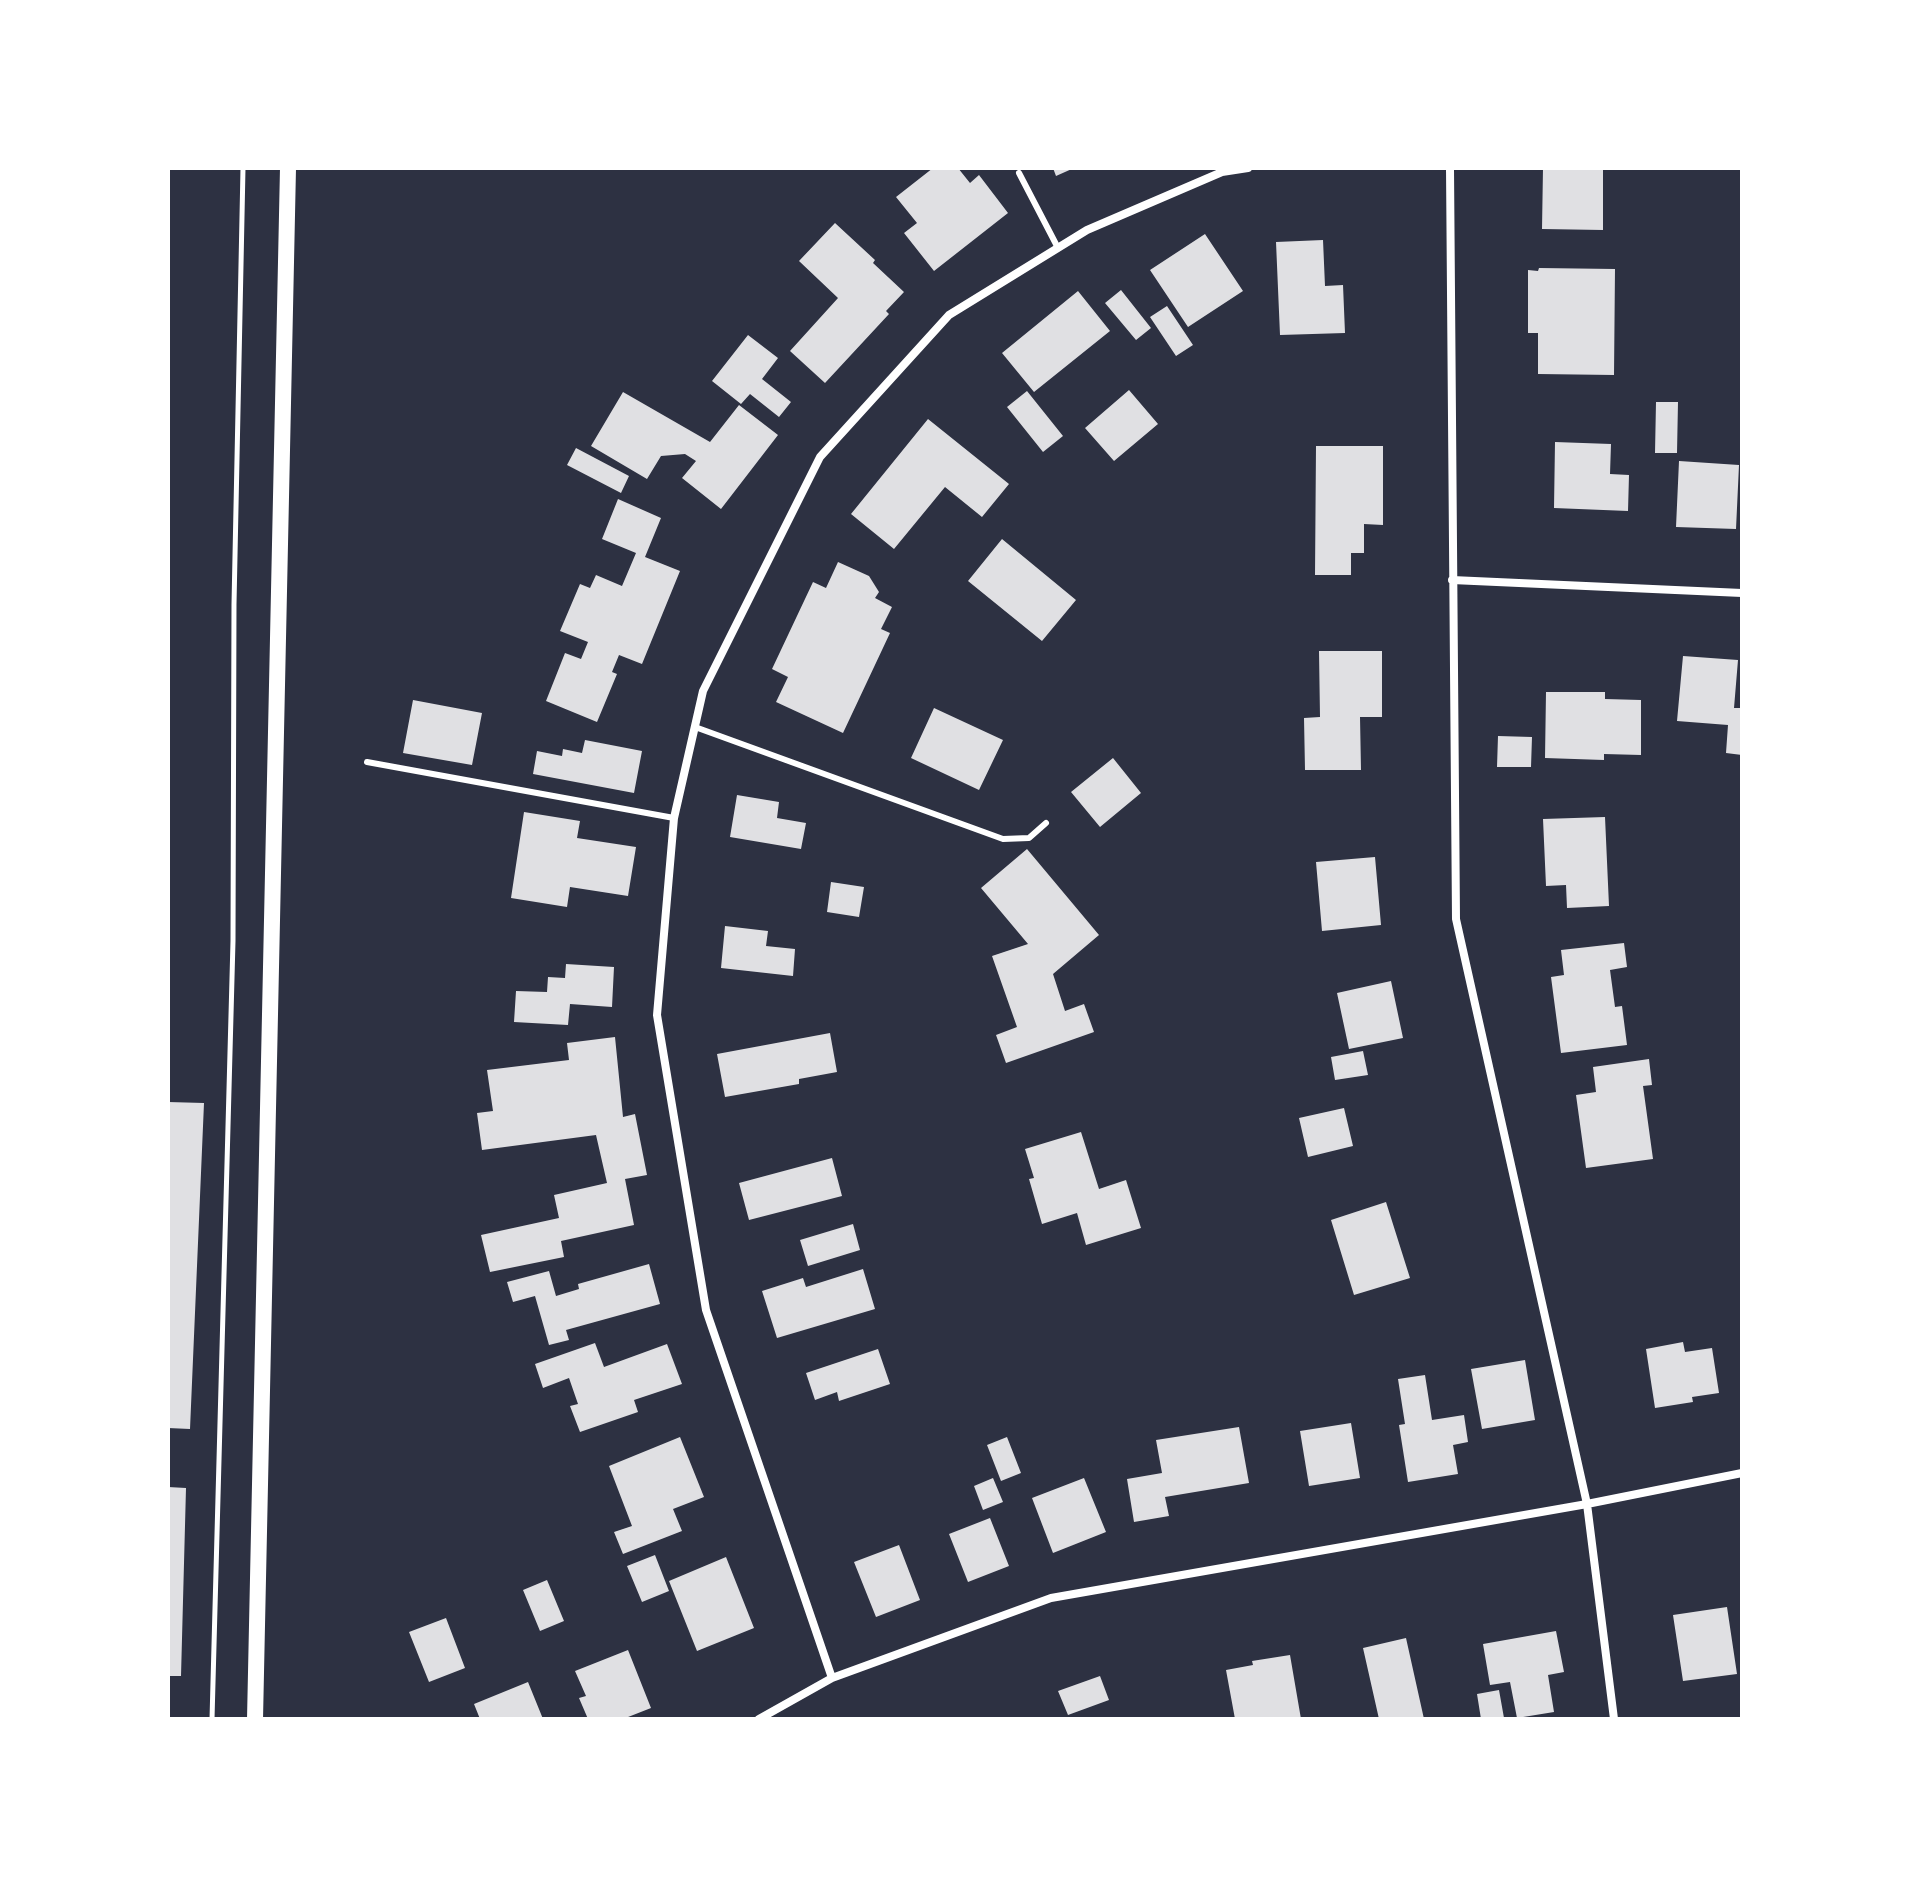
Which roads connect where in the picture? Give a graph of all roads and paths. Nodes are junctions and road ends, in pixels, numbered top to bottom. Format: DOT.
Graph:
graph roads {
  1 [pos="243,168"];
  2 [pos="288,168"];
  3 [pos="1248,168"];
  4 [pos="1450,168"];
  5 [pos="1019,173"];
  6 [pos="1058,248"];
  7 [pos="1452,580"];
  8 [pos="1742,593"];
  9 [pos="695,727"];
  10 [pos="367,762"];
  11 [pos="674,818"];
  12 [pos="1046,823"];
  13 [pos="1742,1473"];
  14 [pos="1587,1504"];
  15 [pos="832,1678"];
  16 [pos="212,1719"];
  17 [pos="255,1719"];
  18 [pos="759,1719"];
  19 [pos="1614,1719"];
  1 -- 16 [label="path"];
  2 -- 17 [label="main road"];
  3 -- 6 [label="street"];
  4 -- 7 [label="street"];
  5 -- 6 [label="lane"];
  6 -- 9 [label="street"];
  7 -- 8 [label="street"];
  7 -- 14 [label="street"];
  9 -- 11 [label="street"];
  9 -- 12 [label="lane"];
  10 -- 11 [label="lane"];
  11 -- 15 [label="street"];
  13 -- 14 [label="street"];
  14 -- 15 [label="street"];
  14 -- 19 [label="street"];
  15 -- 18 [label="street"];
}
